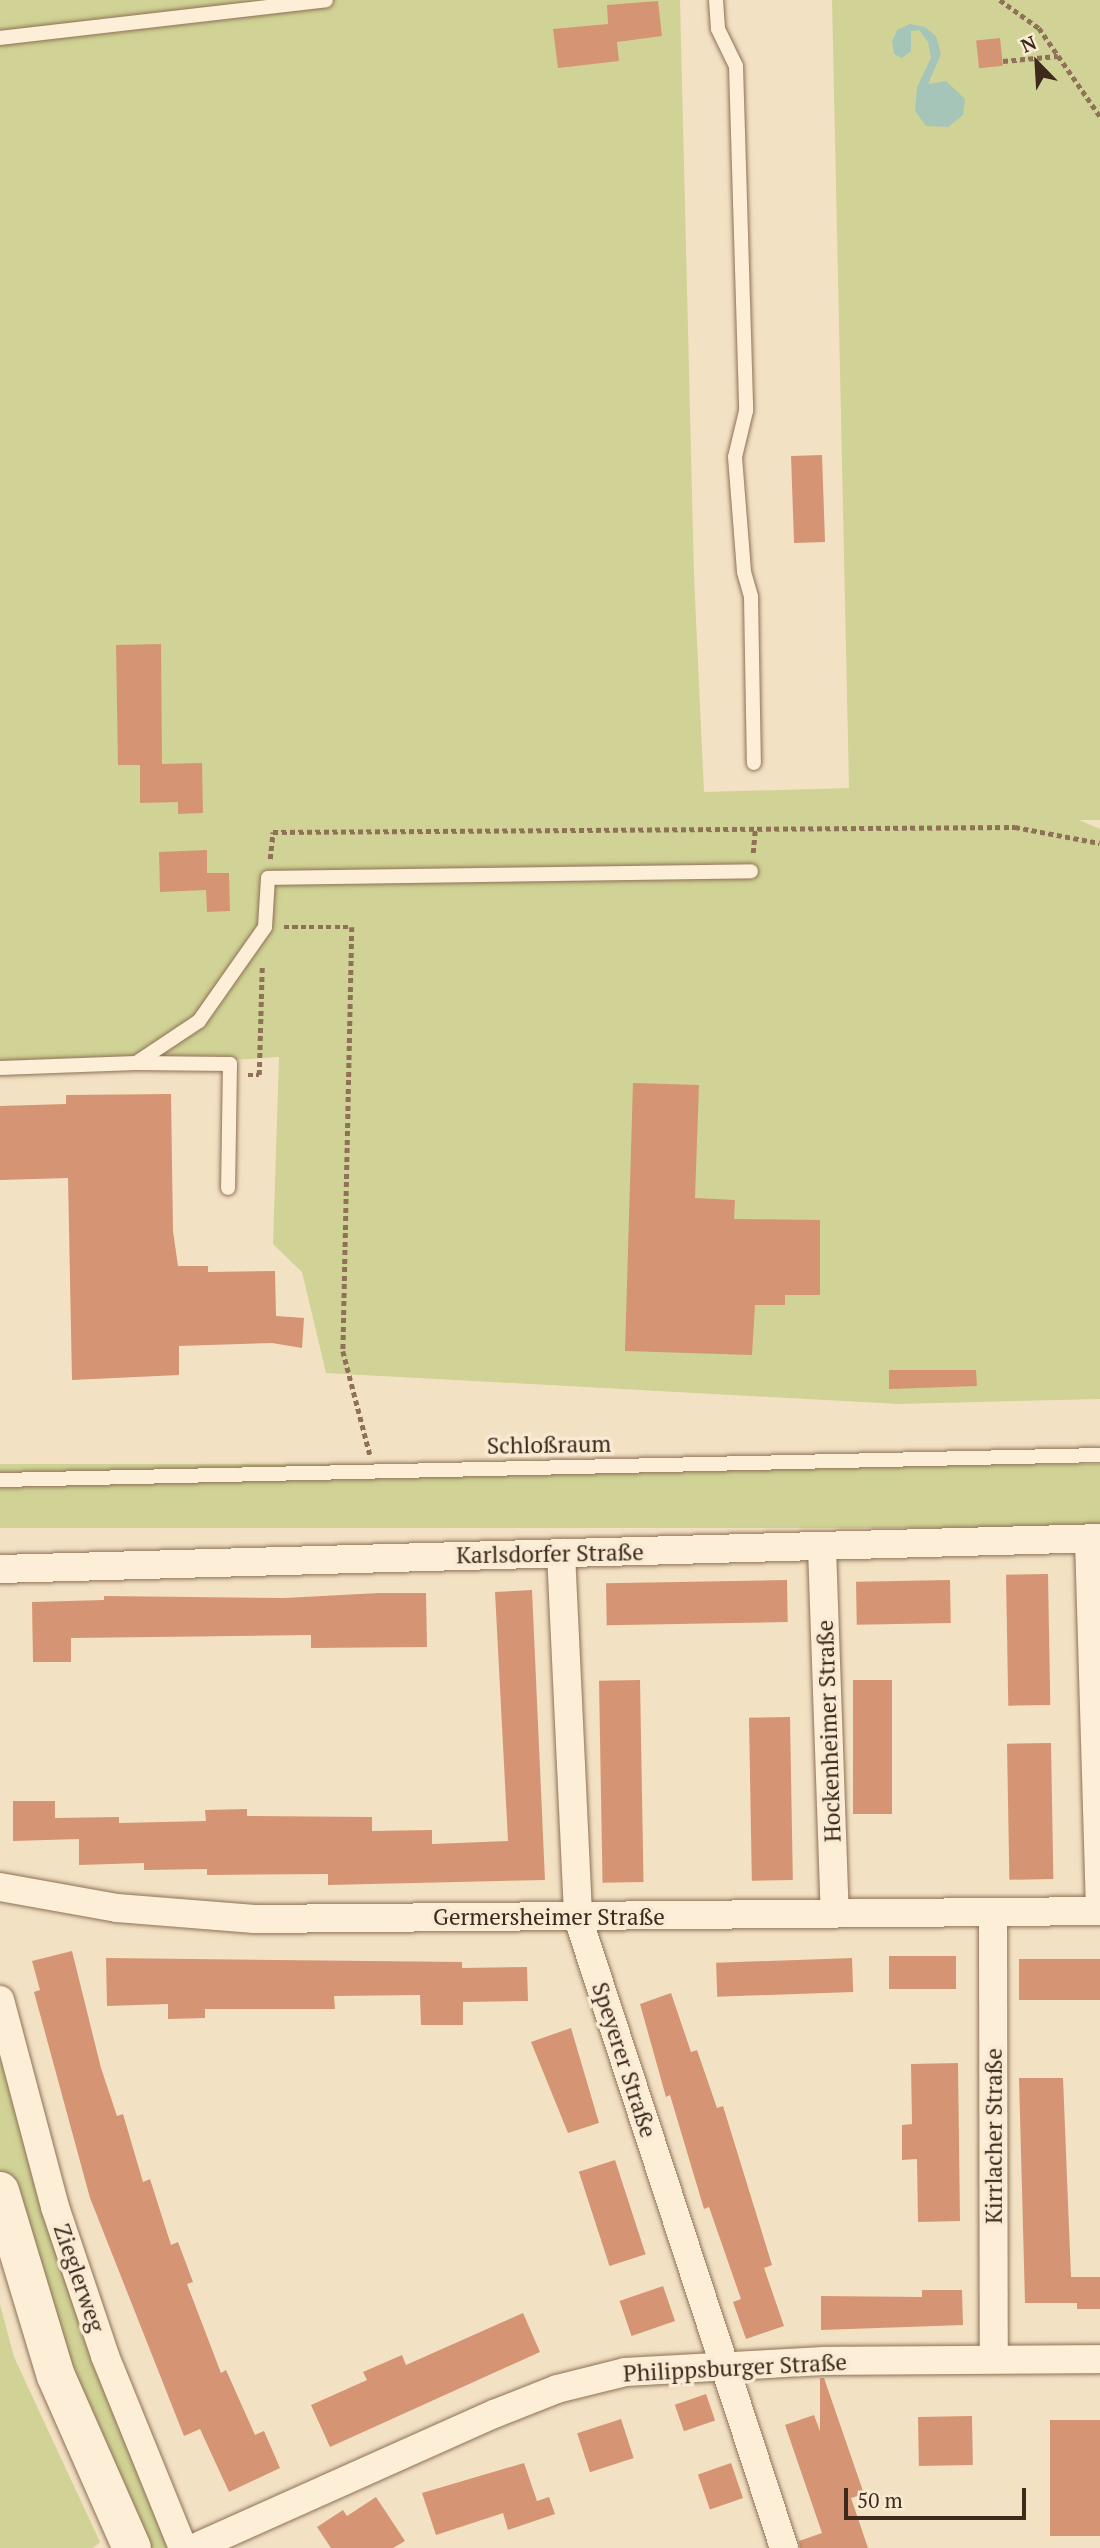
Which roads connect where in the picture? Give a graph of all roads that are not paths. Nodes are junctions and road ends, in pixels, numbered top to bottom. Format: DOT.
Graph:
graph roads {
  1 [pos="326,0"];
  2 [pos="716,0"];
  3 [pos="0,38"];
  4 [pos="754,763"];
  5 [pos="751,871"];
  6 [pos="136,1063"];
  7 [pos="0,1068"];
  8 [pos="228,1188"];
  9 [pos="1100,1455"];
  10 [pos="0,1480"];
  11 [pos="1095,1539"];
  12 [pos="822,1548"];
  13 [pos="561,1553"];
  14 [pos="0,1569"];
  15 [pos="0,1887"];
  16 [pos="1100,1911"];
  17 [pos="835,1913"];
  18 [pos="993,1913"];
  19 [pos="578,1918"];
  20 [pos="0,2000"];
  21 [pos="0,2191"];
  22 [pos="994,2359"];
  23 [pos="1100,2359"];
  24 [pos="724,2364"];
  25 [pos="132,2548"];
  26 [pos="183,2548"];
  27 [pos="194,2548"];
  28 [pos="784,2548"];
  1 -- 3 [label="lane"];
  2 -- 4 [label="lane"];
  5 -- 6 [label="lane"];
  6 -- 7 [label="lane"];
  6 -- 8 [label="lane"];
  9 -- 10 [label="lane, Schloßraum"];
  11 -- 12 [label="street, Karlsdorfer Straße"];
  11 -- 16 [label="street"];
  12 -- 13 [label="street, Karlsdorfer Straße"];
  12 -- 17 [label="street, Hockenheimer Straße"];
  13 -- 14 [label="street, Karlsdorfer Straße"];
  13 -- 19 [label="street, Speyerer Straße"];
  15 -- 19 [label="street, Germersheimer Straße"];
  16 -- 18 [label="street, Germersheimer Straße"];
  17 -- 18 [label="street, Germersheimer Straße"];
  17 -- 19 [label="street, Germersheimer Straße"];
  18 -- 22 [label="street, Kirrlacher Straße"];
  19 -- 24 [label="street, Speyerer Straße"];
  20 -- 26 [label="street, Zieglerweg"];
  21 -- 25 [label="main road"];
  22 -- 23 [label="street, Philippsburger Straße"];
  22 -- 24 [label="street, Philippsburger Straße"];
  24 -- 27 [label="street, Philippsburger Straße"];
  24 -- 28 [label="street, Speyerer Straße"];
}
